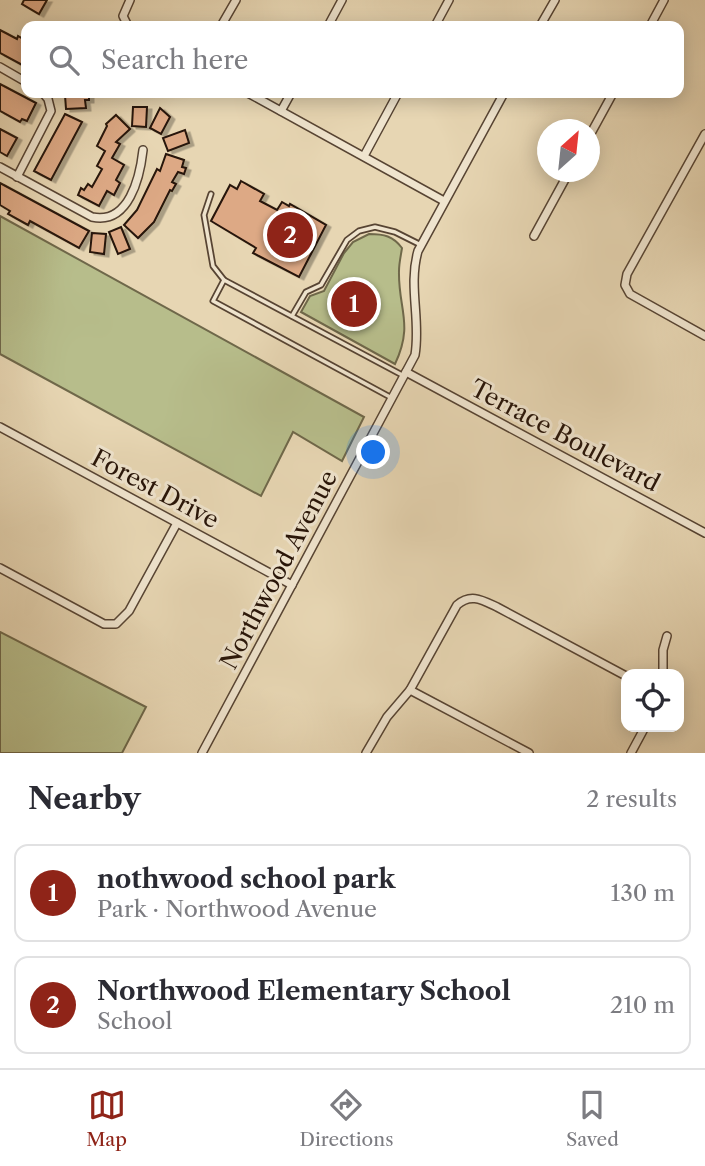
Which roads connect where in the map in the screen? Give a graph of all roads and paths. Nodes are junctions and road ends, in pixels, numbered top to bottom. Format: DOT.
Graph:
graph roads {
  1 [pos="130,0"];
  2 [pos="236,0"];
  3 [pos="342,0"];
  4 [pos="449,0"];
  5 [pos="555,0"];
  6 [pos="664,0"];
  7 [pos="126,21"];
  8 [pos="224,21"];
  9 [pos="331,21"];
  10 [pos="438,21"];
  11 [pos="543,21"];
  12 [pos="653,21"];
  13 [pos="0,67"];
  14 [pos="21,79"];
  15 [pos="47,98"];
  16 [pos="257,98"];
  17 [pos="288,98"];
  18 [pos="395,98"];
  19 [pos="501,98"];
  20 [pos="610,98"];
  21 [pos="281,111"];
  22 [pos="599,119"];
  23 [pos="705,134"];
  24 [pos="143,149"];
  25 [pos="364,156"];
  26 [pos="0,167"];
  27 [pos="18,177"];
  28 [pos="564,182"];
  29 [pos="211,194"];
  30 [pos="444,201"];
  31 [pos="534,236"];
  32 [pos="421,245"];
  33 [pos="224,280"];
  34 [pos="292,316"];
  35 [pos="705,336"];
  36 [pos="405,374"];
  37 [pos="392,398"];
  38 [pos="0,427"];
  39 [pos="177,523"];
  40 [pos="705,533"];
  41 [pos="0,568"];
  42 [pos="292,585"];
  43 [pos="667,636"];
  44 [pos="663,669"];
  45 [pos="621,673"];
  46 [pos="410,690"];
  47 [pos="642,732"];
  48 [pos="202,753"];
  49 [pos="366,753"];
  50 [pos="529,753"];
  51 [pos="631,753"];
  1 -- 7 [label="street"];
  2 -- 8 [label="street"];
  3 -- 9 [label="street"];
  4 -- 10 [label="street"];
  5 -- 11 [label="street"];
  6 -- 12 [label="street"];
  13 -- 14 [label="street"];
  15 -- 27 [label="street"];
  16 -- 21 [label="street"];
  17 -- 21 [label="street"];
  18 -- 25 [label="street"];
  19 -- 30 [label="street, Northwood Avenue"];
  20 -- 22 [label="street"];
  21 -- 25 [label="street"];
  23 -- 35 [label="street"];
  24 -- 27 [label="street"];
  25 -- 30 [label="street"];
  26 -- 27 [label="street"];
  28 -- 31 [label="street"];
  29 -- 33 [label="lane"];
  30 -- 32 [label="street, Northwood Avenue"];
  32 -- 34 [label="lane"];
  32 -- 36 [label="street, Northwood Avenue"];
  33 -- 34 [label="lane"];
  33 -- 37 [label="lane"];
  34 -- 36 [label="lane"];
  36 -- 37 [label="street, Northwood Avenue"];
  36 -- 40 [label="street, Terrace Boulevard"];
  37 -- 42 [label="street, Northwood Avenue"];
  38 -- 39 [label="street, Forest Drive"];
  39 -- 41 [label="street"];
  39 -- 42 [label="street, Forest Drive"];
  42 -- 48 [label="street, Northwood Avenue"];
  43 -- 44 [label="street"];
  45 -- 46 [label="street"];
  46 -- 49 [label="street"];
  46 -- 50 [label="street"];
  47 -- 51 [label="street"];
}
